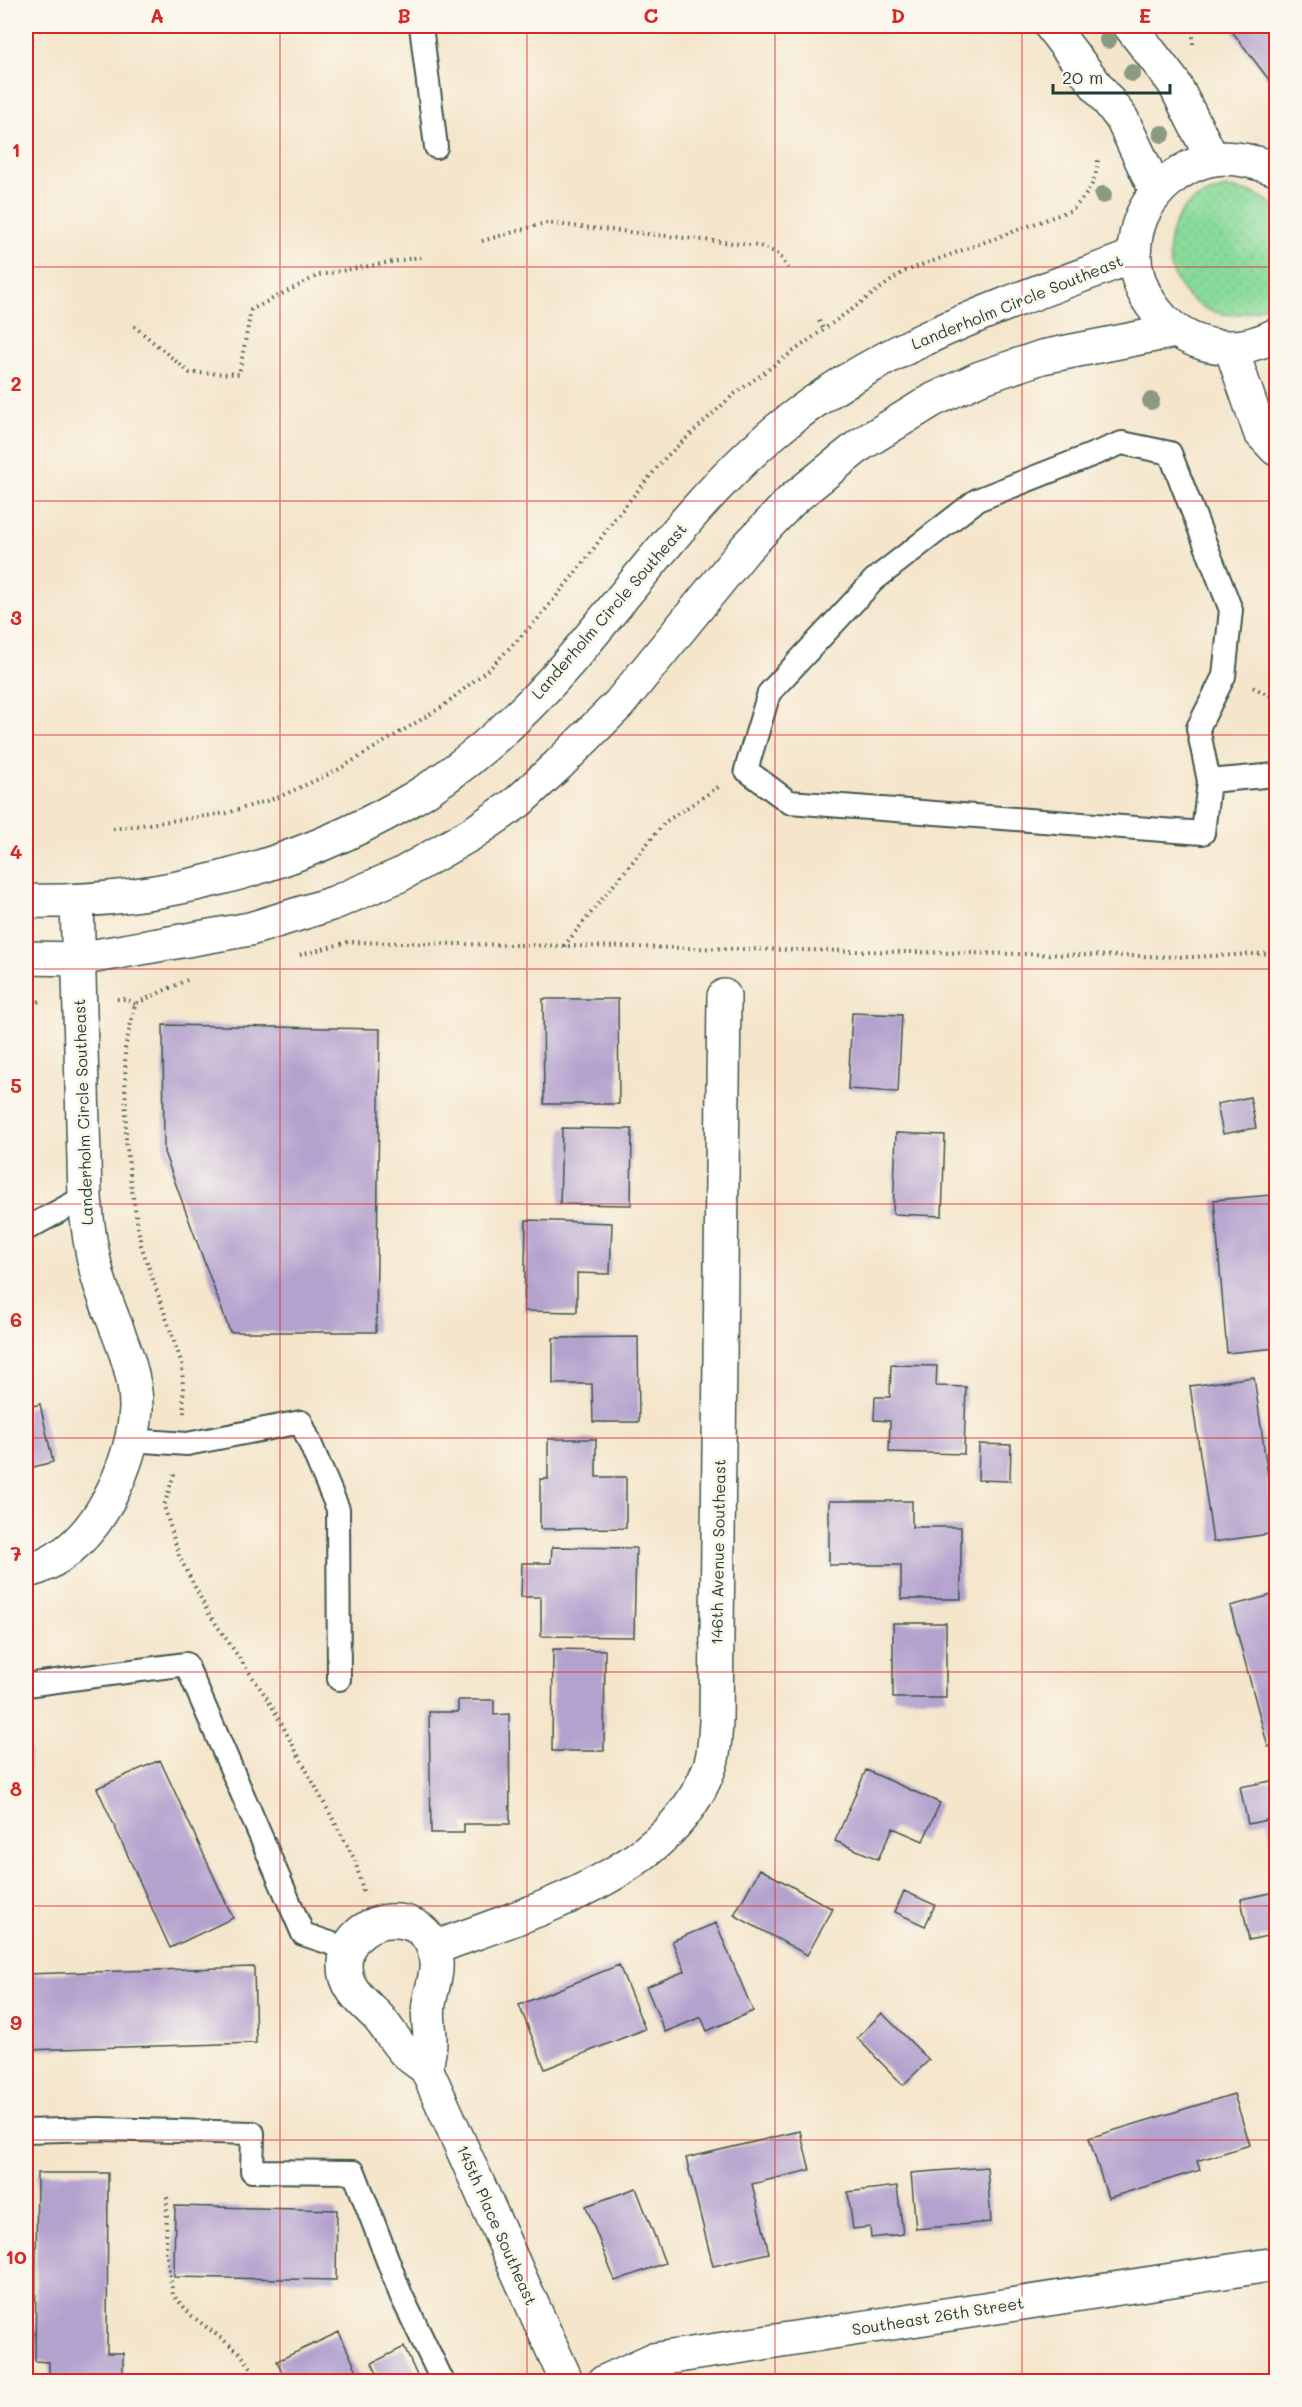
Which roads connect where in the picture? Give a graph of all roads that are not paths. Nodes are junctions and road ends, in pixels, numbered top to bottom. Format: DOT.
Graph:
graph roads {
  1 [pos="421,26"];
  2 [pos="1051,26"];
  3 [pos="1130,26"];
  4 [pos="436,147"];
  5 [pos="1212,158"];
  6 [pos="1276,169"];
  7 [pos="1156,191"];
  8 [pos="1134,256"];
  9 [pos="1174,331"];
  10 [pos="1276,335"];
  11 [pos="1232,348"];
  12 [pos="1276,449"];
  13 [pos="1276,775"];
  14 [pos="1209,781"];
  15 [pos="26,901"];
  16 [pos="77,902"];
  17 [pos="26,958"];
  18 [pos="78,959"];
  19 [pos="724,996"];
  20 [pos="85,1197"];
  21 [pos="26,1228"];
  22 [pos="130,1440"];
  23 [pos="26,1572"];
  24 [pos="339,1679"];
  25 [pos="26,1685"];
  26 [pos="434,1948"];
  27 [pos="348,1949"];
  28 [pos="426,2068"];
  29 [pos="26,2131"];
  30 [pos="1276,2264"];
  31 [pos="443,2382"];
  32 [pos="567,2382"];
  33 [pos="604,2382"];
  1 -- 4 [label="lane"];
  2 -- 7 [label="street"];
  3 -- 5 [label="street"];
  5 -- 6 [label="street"];
  5 -- 7 [label="street"];
  7 -- 8 [label="street"];
  8 -- 9 [label="street"];
  8 -- 16 [label="street, Landerholm Circle Southeast"];
  9 -- 11 [label="street"];
  9 -- 18 [label="street"];
  10 -- 11 [label="street"];
  11 -- 12 [label="street"];
  13 -- 14 [label="lane"];
  14 -- 14 [label="lane"];
  15 -- 16 [label="street"];
  16 -- 18 [label="street, Landerholm Circle Southeast"];
  17 -- 18 [label="street"];
  18 -- 20 [label="street, Landerholm Circle Southeast"];
  19 -- 26 [label="street, 146th Avenue Southeast"];
  20 -- 21 [label="lane"];
  20 -- 22 [label="street, Landerholm Circle Southeast"];
  22 -- 23 [label="street, Landerholm Circle Southeast"];
  22 -- 24 [label="lane"];
  25 -- 27 [label="lane"];
  26 -- 27 [label="street"];
  26 -- 28 [label="street"];
  27 -- 28 [label="street"];
  28 -- 32 [label="street, 145th Place Southeast"];
  29 -- 31 [label="lane"];
  30 -- 33 [label="street, Southeast 26th Street"];
}
